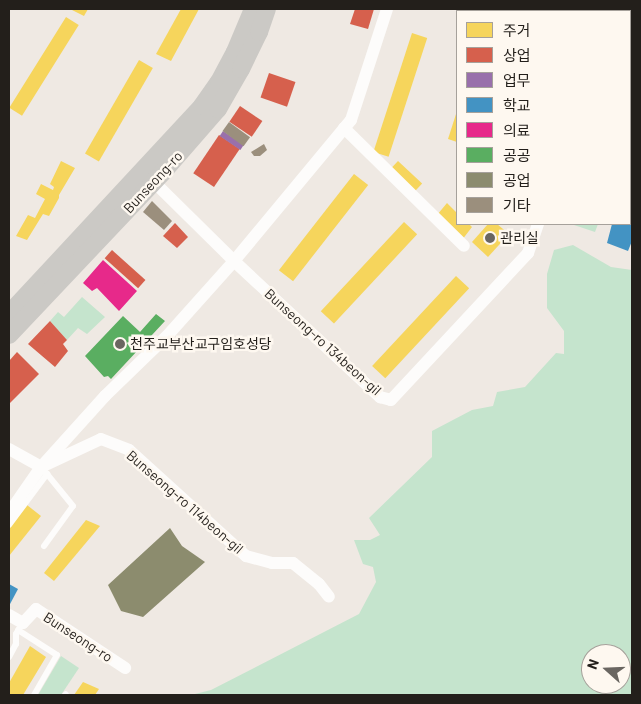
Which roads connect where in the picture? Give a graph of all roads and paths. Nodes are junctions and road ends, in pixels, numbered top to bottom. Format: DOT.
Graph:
graph roads {
  1 [pos="254,9"];
  2 [pos="267,9"];
  3 [pos="387,9"];
  4 [pos="344,128"];
  5 [pos="154,182"];
  6 [pos="538,225"];
  7 [pos="464,246"];
  8 [pos="234,261"];
  9 [pos="9,314"];
  10 [pos="9,335"];
  11 [pos="9,449"];
  12 [pos="44,470"];
  13 [pos="9,514"];
  14 [pos="9,525"];
  15 [pos="44,546"];
  16 [pos="329,597"];
  17 [pos="9,615"];
  18 [pos="16,630"];
  19 [pos="9,657"];
  20 [pos="125,668"];
  21 [pos="34,695"];
  1 -- 9 [label="main road, Bunseong-ro"];
  2 -- 5 [label="main road, Bunseong-ro"];
  3 -- 4 [label="street"];
  4 -- 7 [label="street"];
  4 -- 8 [label="street"];
  5 -- 8 [label="street, Bunseong-ro 134beon-gil"];
  5 -- 10 [label="main road, Bunseong-ro"];
  6 -- 8 [label="street, Bunseong-ro 134beon-gil"];
  8 -- 12 [label="street"];
  11 -- 12 [label="street"];
  12 -- 13 [label="street"];
  12 -- 14 [label="lane"];
  12 -- 15 [label="lane"];
  12 -- 16 [label="street, Bunseong-ro 114beon-gil"];
  17 -- 18 [label="street, Bunseong-ro"];
  18 -- 19 [label="lane"];
  18 -- 20 [label="street, Bunseong-ro"];
  18 -- 21 [label="lane"];
}
